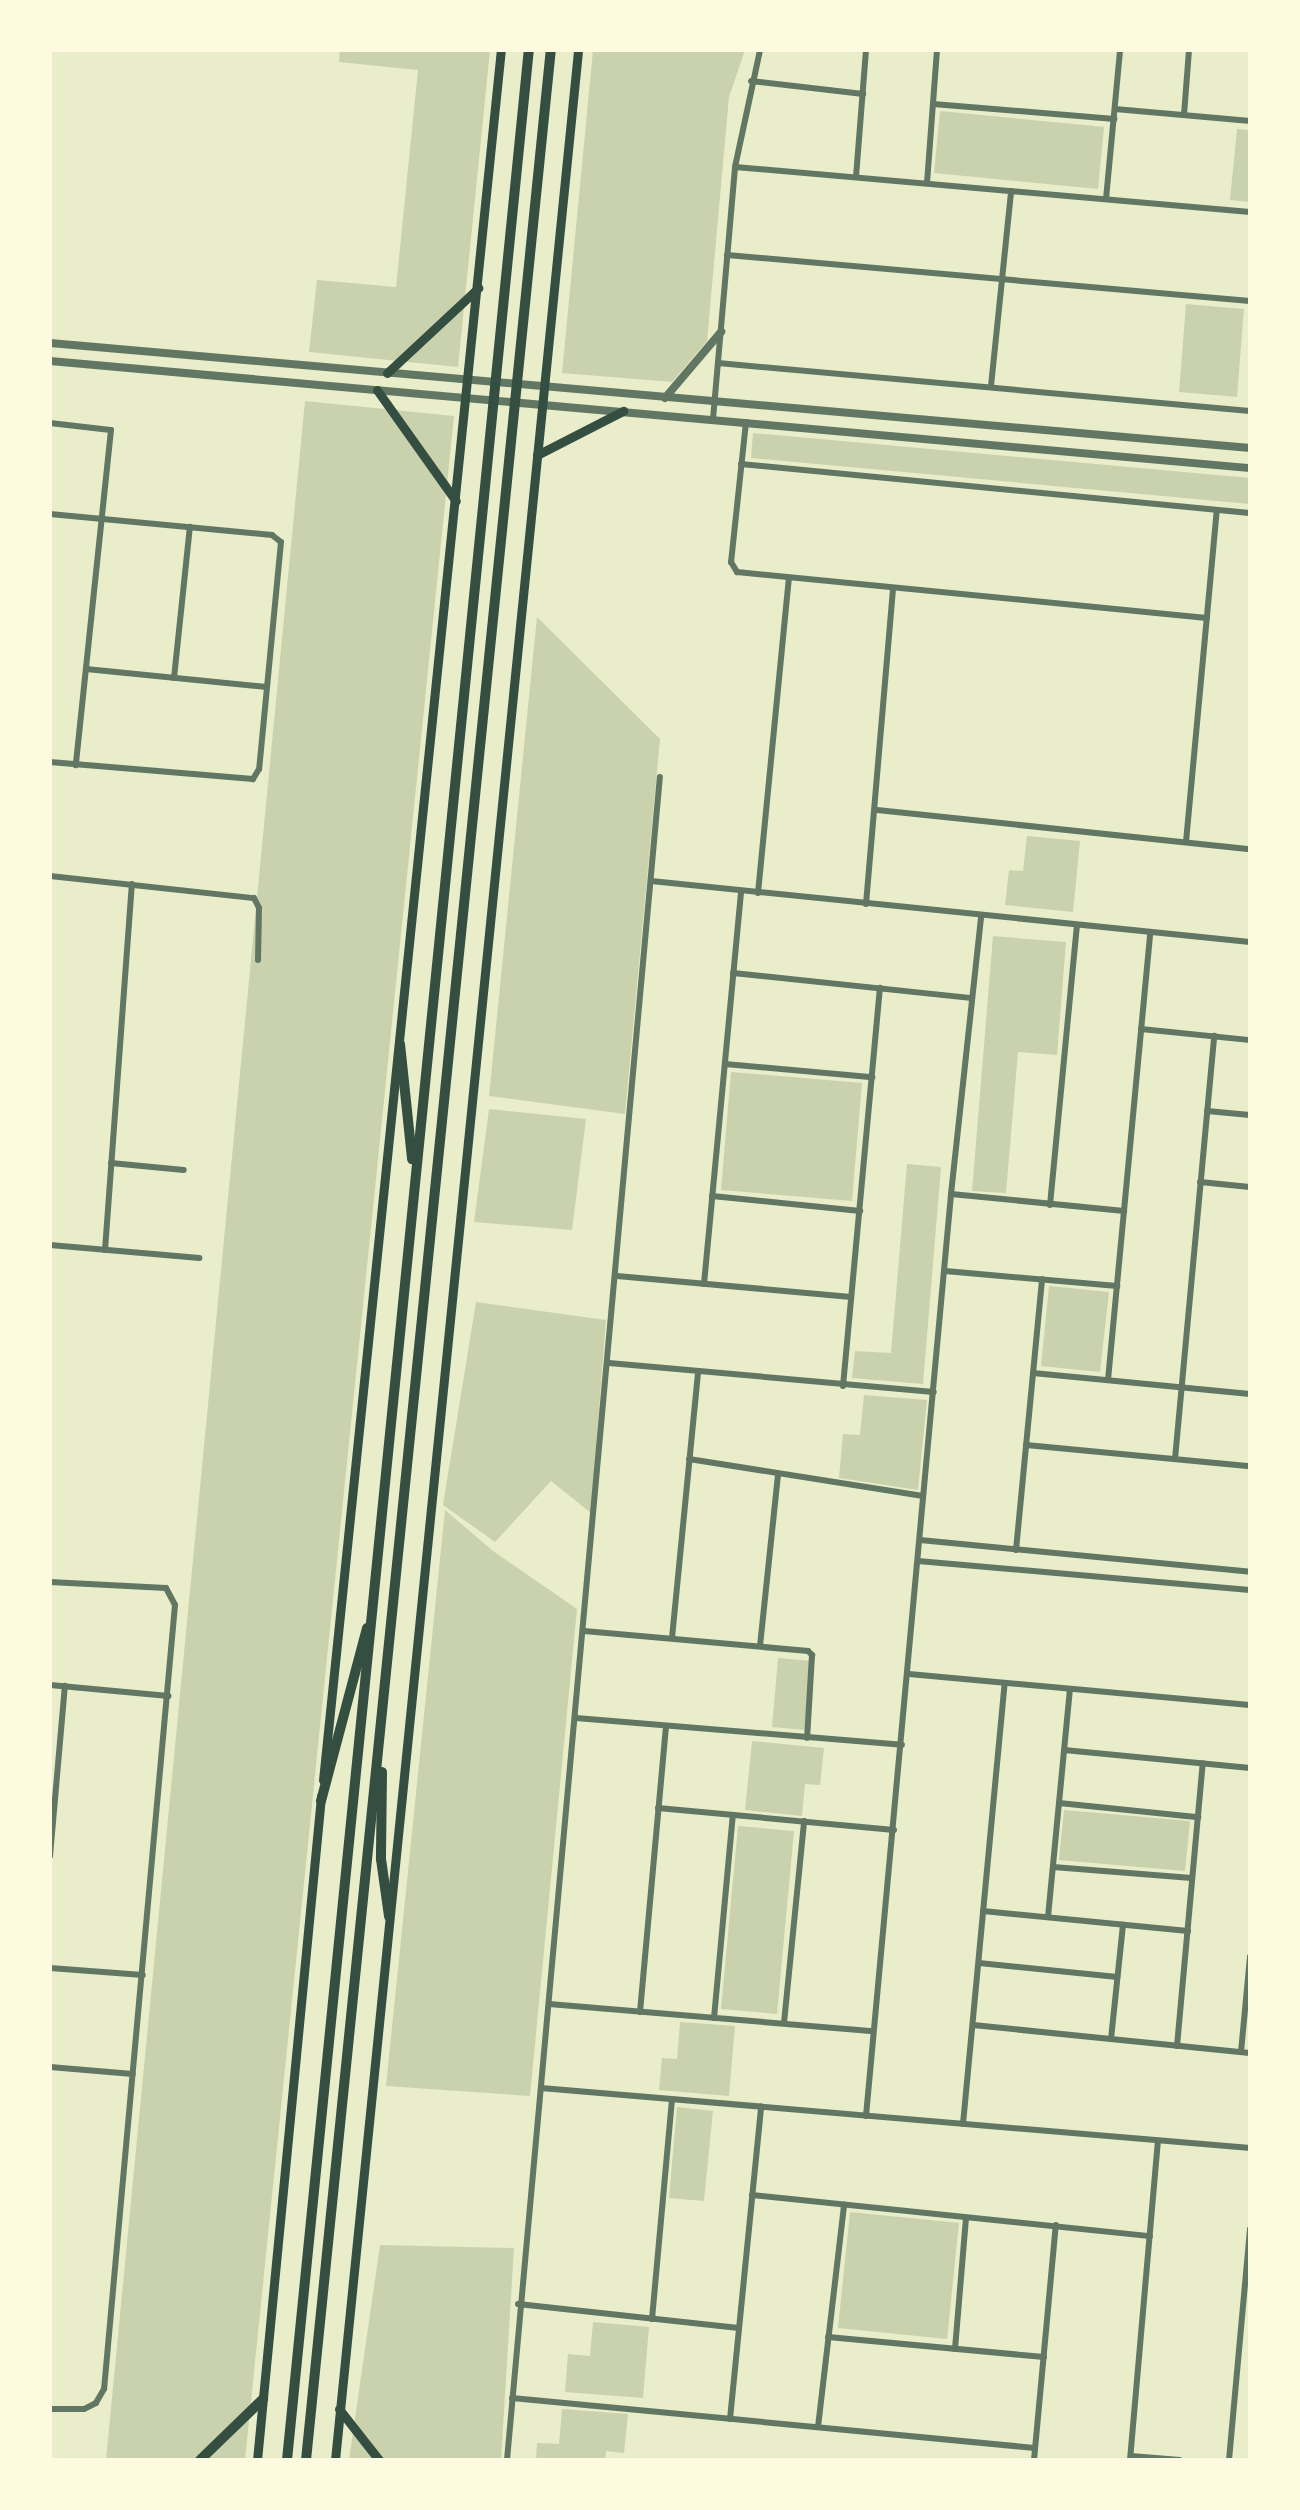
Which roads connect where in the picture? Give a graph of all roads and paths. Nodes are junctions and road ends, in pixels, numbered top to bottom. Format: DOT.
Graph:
graph roads {
  1 [pos="501,50"];
  2 [pos="529,50"];
  3 [pos="551,50"];
  4 [pos="578,50"];
  5 [pos="760,50"];
  6 [pos="866,50"];
  7 [pos="937,50"];
  8 [pos="1120,50"];
  9 [pos="1189,50"];
  10 [pos="751,81"];
  11 [pos="862,94"];
  12 [pos="933,104"];
  13 [pos="1114,109"];
  14 [pos="1184,115"];
  15 [pos="1114,120"];
  16 [pos="1250,121"];
  17 [pos="735,166"];
  18 [pos="856,177"];
  19 [pos="927,184"];
  20 [pos="1011,191"];
  21 [pos="1106,200"];
  22 [pos="1250,212"];
  23 [pos="728,255"];
  24 [pos="1003,279"];
  25 [pos="478,288"];
  26 [pos="1250,301"];
  27 [pos="721,332"];
  28 [pos="50,343"];
  29 [pos="50,361"];
  30 [pos="718,363"];
  31 [pos="302,365"];
  32 [pos="386,373"];
  33 [pos="423,376"];
  34 [pos="469,380"];
  35 [pos="300,383"];
  36 [pos="991,386"];
  37 [pos="544,387"];
  38 [pos="377,390"];
  39 [pos="611,393"];
  40 [pos="421,394"];
  41 [pos="467,398"];
  42 [pos="665,398"];
  43 [pos="715,402"];
  44 [pos="542,404"];
  45 [pos="610,410"];
  46 [pos="623,411"];
  47 [pos="1250,411"];
  48 [pos="713,419"];
  49 [pos="746,422"];
  50 [pos="50,424"];
  51 [pos="1250,448"];
  52 [pos="538,455"];
  53 [pos="742,464"];
  54 [pos="1250,468"];
  55 [pos="456,501"];
  56 [pos="1217,510"];
  57 [pos="1250,513"];
  58 [pos="50,514"];
  59 [pos="102,519"];
  60 [pos="190,527"];
  61 [pos="789,578"];
  62 [pos="893,589"];
  63 [pos="1207,618"];
  64 [pos="86,669"];
  65 [pos="174,678"];
  66 [pos="267,687"];
  67 [pos="50,762"];
  68 [pos="76,764"];
  69 [pos="660,776"];
  70 [pos="877,810"];
  71 [pos="1186,842"];
  72 [pos="1250,850"];
  73 [pos="50,876"];
  74 [pos="652,881"];
  75 [pos="132,884"];
  76 [pos="741,890"];
  77 [pos="758,892"];
  78 [pos="866,904"];
  79 [pos="981,916"];
  80 [pos="1077,925"];
  81 [pos="1150,932"];
  82 [pos="1250,942"];
  83 [pos="258,960"];
  84 [pos="734,974"];
  85 [pos="880,988"];
  86 [pos="970,998"];
  87 [pos="1141,1029"];
  88 [pos="1214,1036"];
  89 [pos="1250,1040"];
  90 [pos="400,1044"];
  91 [pos="725,1064"];
  92 [pos="872,1077"];
  93 [pos="1207,1111"];
  94 [pos="1250,1115"];
  95 [pos="112,1162"];
  96 [pos="184,1170"];
  97 [pos="1200,1182"];
  98 [pos="414,1185"];
  99 [pos="1250,1187"];
  100 [pos="951,1194"];
  101 [pos="712,1196"];
  102 [pos="1050,1204"];
  103 [pos="860,1211"];
  104 [pos="1124,1212"];
  105 [pos="50,1245"];
  106 [pos="105,1250"];
  107 [pos="199,1258"];
  108 [pos="945,1270"];
  109 [pos="617,1276"];
  110 [pos="1042,1279"];
  111 [pos="704,1284"];
  112 [pos="1117,1286"];
  113 [pos="851,1297"];
  114 [pos="609,1363"];
  115 [pos="698,1371"];
  116 [pos="1033,1373"];
  117 [pos="1108,1380"];
  118 [pos="843,1386"];
  119 [pos="1182,1388"];
  120 [pos="934,1392"];
  121 [pos="1250,1394"];
  122 [pos="1026,1445"];
  123 [pos="689,1459"];
  124 [pos="1176,1459"];
  125 [pos="1250,1466"];
  126 [pos="778,1474"];
  127 [pos="923,1496"];
  128 [pos="920,1540"];
  129 [pos="1016,1550"];
  130 [pos="918,1561"];
  131 [pos="1128,1561"];
  132 [pos="1250,1572"];
  133 [pos="1126,1579"];
  134 [pos="50,1582"];
  135 [pos="1250,1590"];
  136 [pos="371,1617"];
  137 [pos="584,1631"];
  138 [pos="672,1638"];
  139 [pos="760,1646"];
  140 [pos="909,1674"];
  141 [pos="1005,1683"];
  142 [pos="50,1684"];
  143 [pos="65,1686"];
  144 [pos="1070,1689"];
  145 [pos="169,1696"];
  146 [pos="1250,1705"];
  147 [pos="576,1718"];
  148 [pos="666,1726"];
  149 [pos="380,1732"];
  150 [pos="808,1738"];
  151 [pos="902,1745"];
  152 [pos="1064,1750"];
  153 [pos="1202,1763"];
  154 [pos="1250,1768"];
  155 [pos="321,1800"];
  156 [pos="1059,1804"];
  157 [pos="658,1808"];
  158 [pos="733,1815"];
  159 [pos="1198,1817"];
  160 [pos="804,1821"];
  161 [pos="894,1830"];
  162 [pos="50,1856"];
  163 [pos="1052,1867"];
  164 [pos="1192,1878"];
  165 [pos="984,1911"];
  166 [pos="390,1916"];
  167 [pos="1048,1917"];
  168 [pos="1123,1925"];
  169 [pos="1188,1931"];
  170 [pos="1250,1956"];
  171 [pos="979,1962"];
  172 [pos="50,1968"];
  173 [pos="143,1975"];
  174 [pos="1118,1977"];
  175 [pos="549,2004"];
  176 [pos="640,2012"];
  177 [pos="714,2018"];
  178 [pos="784,2024"];
  179 [pos="973,2026"];
  180 [pos="873,2031"];
  181 [pos="1111,2040"];
  182 [pos="1177,2046"];
  183 [pos="1246,2053"];
  184 [pos="50,2067"];
  185 [pos="134,2074"];
  186 [pos="541,2088"];
  187 [pos="672,2099"];
  188 [pos="761,2107"];
  189 [pos="866,2116"];
  190 [pos="964,2124"];
  191 [pos="1158,2141"];
  192 [pos="1250,2148"];
  193 [pos="752,2195"];
  194 [pos="844,2204"];
  195 [pos="966,2216"];
  196 [pos="1056,2226"];
  197 [pos="1250,2229"];
  198 [pos="1150,2236"];
  199 [pos="1249,2244"];
  200 [pos="518,2304"];
  201 [pos="652,2320"];
  202 [pos="739,2328"];
  203 [pos="828,2337"];
  204 [pos="955,2349"];
  205 [pos="1044,2358"];
  206 [pos="512,2398"];
  207 [pos="264,2399"];
  208 [pos="50,2408"];
  209 [pos="339,2409"];
  210 [pos="730,2418"];
  211 [pos="818,2427"];
  212 [pos="1035,2448"];
  213 [pos="1130,2458"];
  214 [pos="200,2460"];
  215 [pos="258,2460"];
  216 [pos="287,2460"];
  217 [pos="306,2460"];
  218 [pos="335,2460"];
  219 [pos="379,2460"];
  220 [pos="507,2460"];
  221 [pos="1034,2460"];
  222 [pos="1180,2460"];
  223 [pos="1229,2460"];
  1 -- 25 [label="main road"];
  2 -- 98 [label="highway"];
  3 -- 149 [label="highway"];
  4 -- 37 [label="main road"];
  5 -- 10 [label="street"];
  6 -- 11 [label="street"];
  7 -- 12 [label="street"];
  8 -- 13 [label="street"];
  9 -- 14 [label="street"];
  10 -- 11 [label="street"];
  10 -- 17 [label="street"];
  11 -- 18 [label="street"];
  12 -- 15 [label="street"];
  12 -- 19 [label="street"];
  13 -- 14 [label="street"];
  13 -- 15 [label="street"];
  14 -- 16 [label="street"];
  15 -- 21 [label="street"];
  17 -- 18 [label="street"];
  17 -- 23 [label="street"];
  18 -- 19 [label="street"];
  19 -- 20 [label="street"];
  20 -- 21 [label="street"];
  20 -- 24 [label="street"];
  21 -- 22 [label="street"];
  23 -- 24 [label="street"];
  23 -- 27 [label="street"];
  24 -- 26 [label="street"];
  24 -- 36 [label="street"];
  25 -- 32 [label="main road"];
  25 -- 34 [label="main road"];
  27 -- 30 [label="street"];
  27 -- 42 [label="street"];
  28 -- 31 [label="street"];
  29 -- 35 [label="street"];
  30 -- 36 [label="street"];
  30 -- 43 [label="street"];
  31 -- 32 [label="street"];
  31 -- 35 [label="street"];
  32 -- 33 [label="street"];
  33 -- 34 [label="street"];
  33 -- 40 [label="street"];
  34 -- 37 [label="street"];
  34 -- 41 [label="main road"];
  35 -- 38 [label="street"];
  36 -- 47 [label="street"];
  37 -- 39 [label="street"];
  37 -- 44 [label="main road"];
  38 -- 40 [label="street"];
  38 -- 55 [label="main road"];
  39 -- 42 [label="street"];
  39 -- 45 [label="street"];
  40 -- 41 [label="street"];
  41 -- 44 [label="street"];
  41 -- 55 [label="main road"];
  42 -- 43 [label="street"];
  43 -- 48 [label="street"];
  43 -- 51 [label="street"];
  44 -- 45 [label="street"];
  44 -- 52 [label="main road"];
  45 -- 46 [label="street"];
  46 -- 48 [label="street"];
  46 -- 52 [label="main road"];
  48 -- 49 [label="street"];
  49 -- 53 [label="street"];
  49 -- 54 [label="street"];
  50 -- 59 [label="street"];
  52 -- 166 [label="main road"];
  53 -- 56 [label="street"];
  53 -- 61 [label="street"];
  55 -- 90 [label="main road"];
  56 -- 57 [label="street"];
  56 -- 63 [label="street"];
  58 -- 59 [label="street"];
  59 -- 60 [label="street"];
  59 -- 64 [label="street"];
  60 -- 65 [label="street"];
  60 -- 66 [label="street"];
  61 -- 62 [label="street"];
  61 -- 77 [label="street"];
  62 -- 63 [label="street"];
  62 -- 70 [label="street"];
  63 -- 71 [label="street"];
  64 -- 65 [label="street"];
  64 -- 68 [label="street"];
  65 -- 66 [label="street"];
  66 -- 68 [label="street"];
  67 -- 68 [label="street"];
  69 -- 74 [label="street"];
  70 -- 71 [label="street"];
  70 -- 78 [label="street"];
  71 -- 72 [label="street"];
  73 -- 75 [label="street"];
  74 -- 76 [label="street"];
  74 -- 109 [label="street"];
  75 -- 83 [label="street"];
  75 -- 95 [label="street"];
  76 -- 77 [label="street"];
  76 -- 84 [label="street"];
  77 -- 78 [label="street"];
  78 -- 79 [label="street"];
  79 -- 80 [label="street"];
  79 -- 86 [label="street"];
  80 -- 81 [label="street"];
  80 -- 102 [label="street"];
  81 -- 82 [label="street"];
  81 -- 87 [label="street"];
  84 -- 85 [label="street"];
  84 -- 91 [label="street"];
  85 -- 86 [label="street"];
  85 -- 92 [label="street"];
  86 -- 100 [label="street"];
  87 -- 88 [label="street"];
  87 -- 104 [label="street"];
  88 -- 89 [label="street"];
  88 -- 93 [label="street"];
  90 -- 98 [label="highway"];
  90 -- 155 [label="main road"];
  91 -- 92 [label="street"];
  91 -- 101 [label="street"];
  92 -- 103 [label="street"];
  93 -- 94 [label="street"];
  93 -- 97 [label="street"];
  95 -- 96 [label="street"];
  95 -- 106 [label="street"];
  97 -- 99 [label="street"];
  97 -- 119 [label="street"];
  98 -- 136 [label="highway"];
  100 -- 102 [label="street"];
  100 -- 108 [label="street"];
  101 -- 103 [label="street"];
  101 -- 111 [label="street"];
  102 -- 104 [label="street"];
  103 -- 113 [label="street"];
  104 -- 112 [label="street"];
  105 -- 106 [label="street"];
  106 -- 107 [label="street"];
  108 -- 110 [label="street"];
  108 -- 120 [label="street"];
  109 -- 111 [label="street"];
  109 -- 114 [label="street"];
  110 -- 112 [label="street"];
  110 -- 116 [label="street"];
  111 -- 113 [label="street"];
  112 -- 117 [label="street"];
  113 -- 118 [label="street"];
  114 -- 115 [label="street"];
  114 -- 137 [label="street"];
  115 -- 118 [label="street"];
  115 -- 123 [label="street"];
  116 -- 117 [label="street"];
  116 -- 122 [label="street"];
  117 -- 119 [label="street"];
  118 -- 120 [label="street"];
  119 -- 121 [label="street"];
  119 -- 124 [label="street"];
  120 -- 127 [label="street"];
  122 -- 124 [label="street"];
  122 -- 129 [label="street"];
  123 -- 126 [label="street"];
  123 -- 138 [label="street"];
  124 -- 125 [label="street"];
  126 -- 127 [label="street"];
  126 -- 139 [label="street"];
  127 -- 128 [label="street"];
  128 -- 129 [label="street"];
  128 -- 130 [label="street"];
  129 -- 131 [label="street"];
  130 -- 133 [label="street"];
  130 -- 140 [label="street"];
  131 -- 132 [label="street"];
  131 -- 133 [label="street"];
  133 -- 135 [label="street"];
  134 -- 145 [label="street"];
  136 -- 155 [label="highway"];
  136 -- 216 [label="highway"];
  137 -- 138 [label="street"];
  137 -- 147 [label="street"];
  138 -- 139 [label="street"];
  139 -- 150 [label="street"];
  140 -- 141 [label="street"];
  140 -- 151 [label="street"];
  141 -- 144 [label="street"];
  141 -- 165 [label="street"];
  142 -- 143 [label="street"];
  143 -- 145 [label="street"];
  143 -- 162 [label="street"];
  144 -- 146 [label="street"];
  144 -- 152 [label="street"];
  145 -- 173 [label="street"];
  147 -- 148 [label="street"];
  147 -- 175 [label="street"];
  148 -- 150 [label="street"];
  148 -- 157 [label="street"];
  149 -- 166 [label="highway"];
  149 -- 217 [label="highway"];
  150 -- 151 [label="street"];
  151 -- 161 [label="street"];
  152 -- 153 [label="street"];
  152 -- 156 [label="street"];
  153 -- 154 [label="street"];
  153 -- 159 [label="street"];
  155 -- 207 [label="main road"];
  156 -- 159 [label="street"];
  156 -- 163 [label="street"];
  157 -- 158 [label="street"];
  157 -- 176 [label="street"];
  158 -- 160 [label="street"];
  158 -- 177 [label="street"];
  159 -- 164 [label="street"];
  160 -- 161 [label="street"];
  160 -- 178 [label="street"];
  161 -- 180 [label="street"];
  163 -- 164 [label="street"];
  163 -- 167 [label="street"];
  164 -- 169 [label="street"];
  165 -- 167 [label="street"];
  165 -- 171 [label="street"];
  166 -- 209 [label="main road"];
  167 -- 168 [label="street"];
  168 -- 169 [label="street"];
  168 -- 174 [label="street"];
  169 -- 182 [label="street"];
  170 -- 183 [label="street"];
  171 -- 174 [label="street"];
  171 -- 179 [label="street"];
  172 -- 173 [label="street"];
  173 -- 185 [label="street"];
  174 -- 181 [label="street"];
  175 -- 176 [label="street"];
  175 -- 186 [label="street"];
  176 -- 177 [label="street"];
  177 -- 178 [label="street"];
  178 -- 180 [label="street"];
  179 -- 181 [label="street"];
  179 -- 190 [label="street"];
  180 -- 189 [label="street"];
  181 -- 182 [label="street"];
  182 -- 183 [label="street"];
  184 -- 185 [label="street"];
  185 -- 208 [label="street"];
  186 -- 187 [label="street"];
  186 -- 200 [label="street"];
  187 -- 188 [label="street"];
  187 -- 201 [label="street"];
  188 -- 189 [label="street"];
  188 -- 193 [label="street"];
  189 -- 190 [label="street"];
  190 -- 191 [label="street"];
  191 -- 192 [label="street"];
  191 -- 198 [label="street"];
  193 -- 194 [label="street"];
  193 -- 202 [label="street"];
  194 -- 195 [label="street"];
  194 -- 203 [label="street"];
  195 -- 196 [label="street"];
  195 -- 204 [label="street"];
  196 -- 198 [label="street"];
  196 -- 205 [label="street"];
  197 -- 199 [label="street"];
  198 -- 213 [label="street"];
  199 -- 223 [label="street"];
  200 -- 201 [label="street"];
  200 -- 206 [label="street"];
  201 -- 202 [label="street"];
  202 -- 210 [label="street"];
  203 -- 204 [label="street"];
  203 -- 211 [label="street"];
  204 -- 205 [label="street"];
  205 -- 212 [label="street"];
  206 -- 210 [label="street"];
  206 -- 220 [label="street"];
  207 -- 214 [label="highway"];
  207 -- 215 [label="main road"];
  209 -- 218 [label="main road"];
  209 -- 219 [label="main road"];
  210 -- 211 [label="street"];
  211 -- 212 [label="street"];
  212 -- 221 [label="street"];
  213 -- 222 [label="street"];
}
